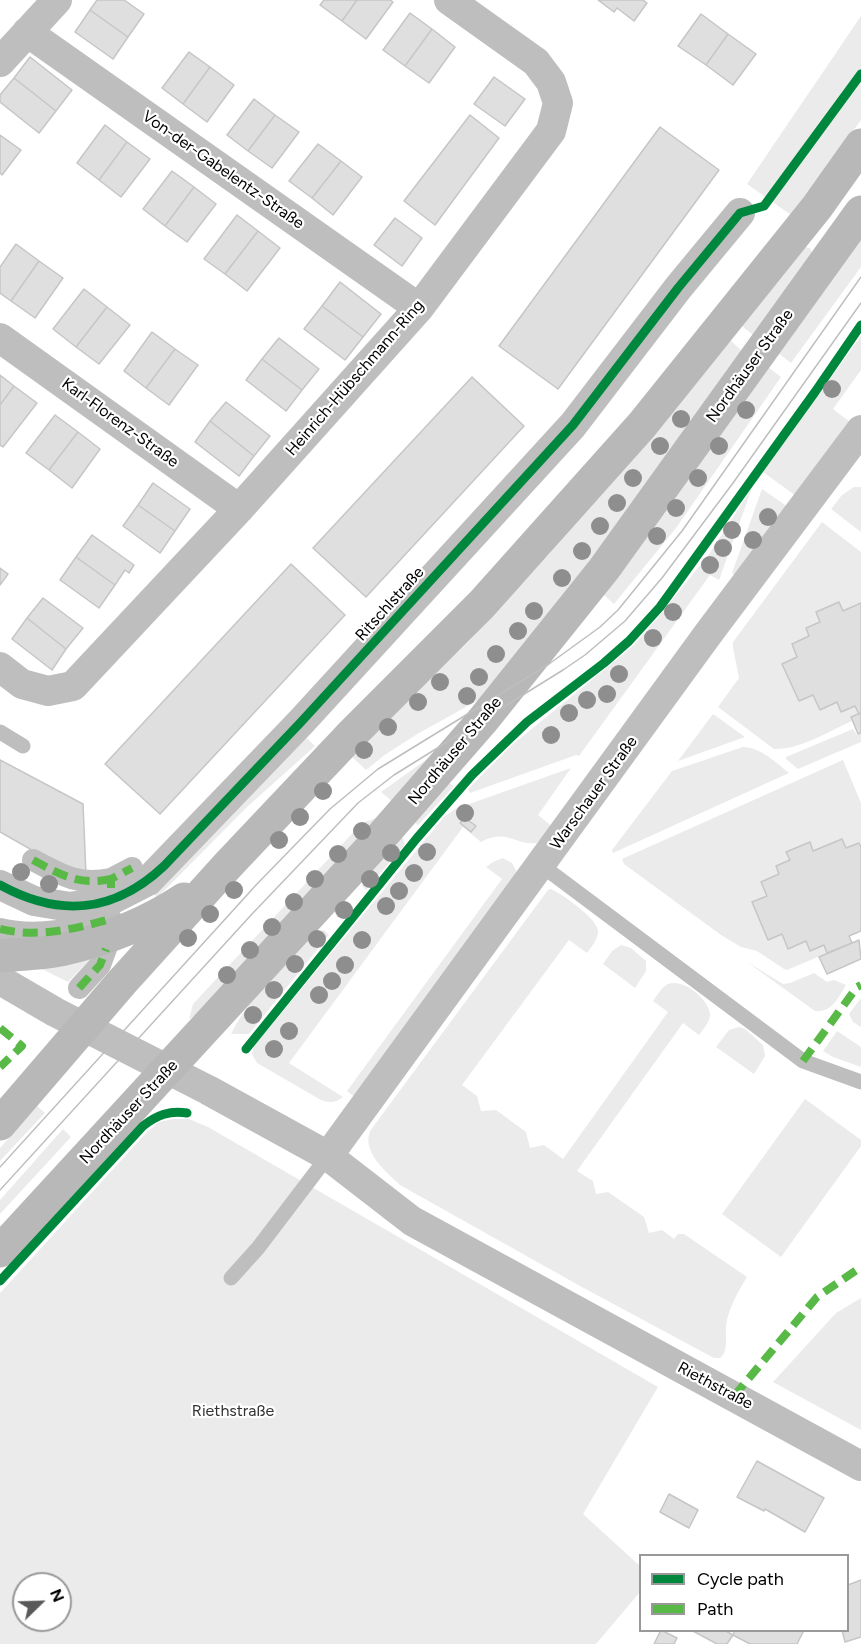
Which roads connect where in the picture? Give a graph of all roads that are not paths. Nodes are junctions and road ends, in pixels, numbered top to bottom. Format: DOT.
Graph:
graph roads {
  1 [pos="57,0"];
  2 [pos="450,0"];
  3 [pos="27,32"];
  4 [pos="0,62"];
  5 [pos="861,145"];
  6 [pos="861,212"];
  7 [pos="740,213"];
  8 [pos="419,308"];
  9 [pos="0,338"];
  10 [pos="861,430"];
  11 [pos="239,509"];
  12 [pos="0,667"];
  13 [pos="0,732"];
  14 [pos="23,746"];
  15 [pos="33,860"];
  16 [pos="228,864"];
  17 [pos="541,865"];
  18 [pos="132,868"];
  19 [pos="0,885"];
  20 [pos="110,919"];
  21 [pos="0,930"];
  22 [pos="0,956"];
  23 [pos="105,962"];
  24 [pos="0,980"];
  25 [pos="79,988"];
  26 [pos="83,1027"];
  27 [pos="168,1070"];
  28 [pos="861,1082"];
  29 [pos="0,1124"];
  30 [pos="328,1156"];
  31 [pos="0,1251"];
  32 [pos="231,1278"];
  33 [pos="861,1466"];
  1 -- 3 [label="street"];
  2 -- 8 [label="street, Heinrich-Hübschmann-Ring"];
  3 -- 4 [label="street"];
  3 -- 8 [label="street, Von-der-Gabelentz-Straße"];
  5 -- 16 [label="main road"];
  6 -- 27 [label="main road, Nordhäuser Straße"];
  7 -- 19 [label="street, Ritschlstraße"];
  8 -- 11 [label="street, Heinrich-Hübschmann-Ring"];
  9 -- 11 [label="street, Karl-Florenz-Straße"];
  10 -- 17 [label="street, Warschauer Straße"];
  11 -- 12 [label="street, Heinrich-Hübschmann-Ring"];
  13 -- 14 [label="lane"];
  15 -- 18 [label="street"];
  16 -- 22 [label="main road"];
  16 -- 26 [label="main road"];
  17 -- 28 [label="lane"];
  17 -- 30 [label="street, Warschauer Straße"];
  20 -- 21 [label="street"];
  23 -- 25 [label="street"];
  24 -- 26 [label="street, Riethstraße"];
  26 -- 27 [label="street, Riethstraße"];
  26 -- 29 [label="main road"];
  27 -- 30 [label="street, Riethstraße"];
  27 -- 31 [label="main road, Nordhäuser Straße"];
  30 -- 32 [label="lane"];
  30 -- 33 [label="street, Riethstraße"];
}
